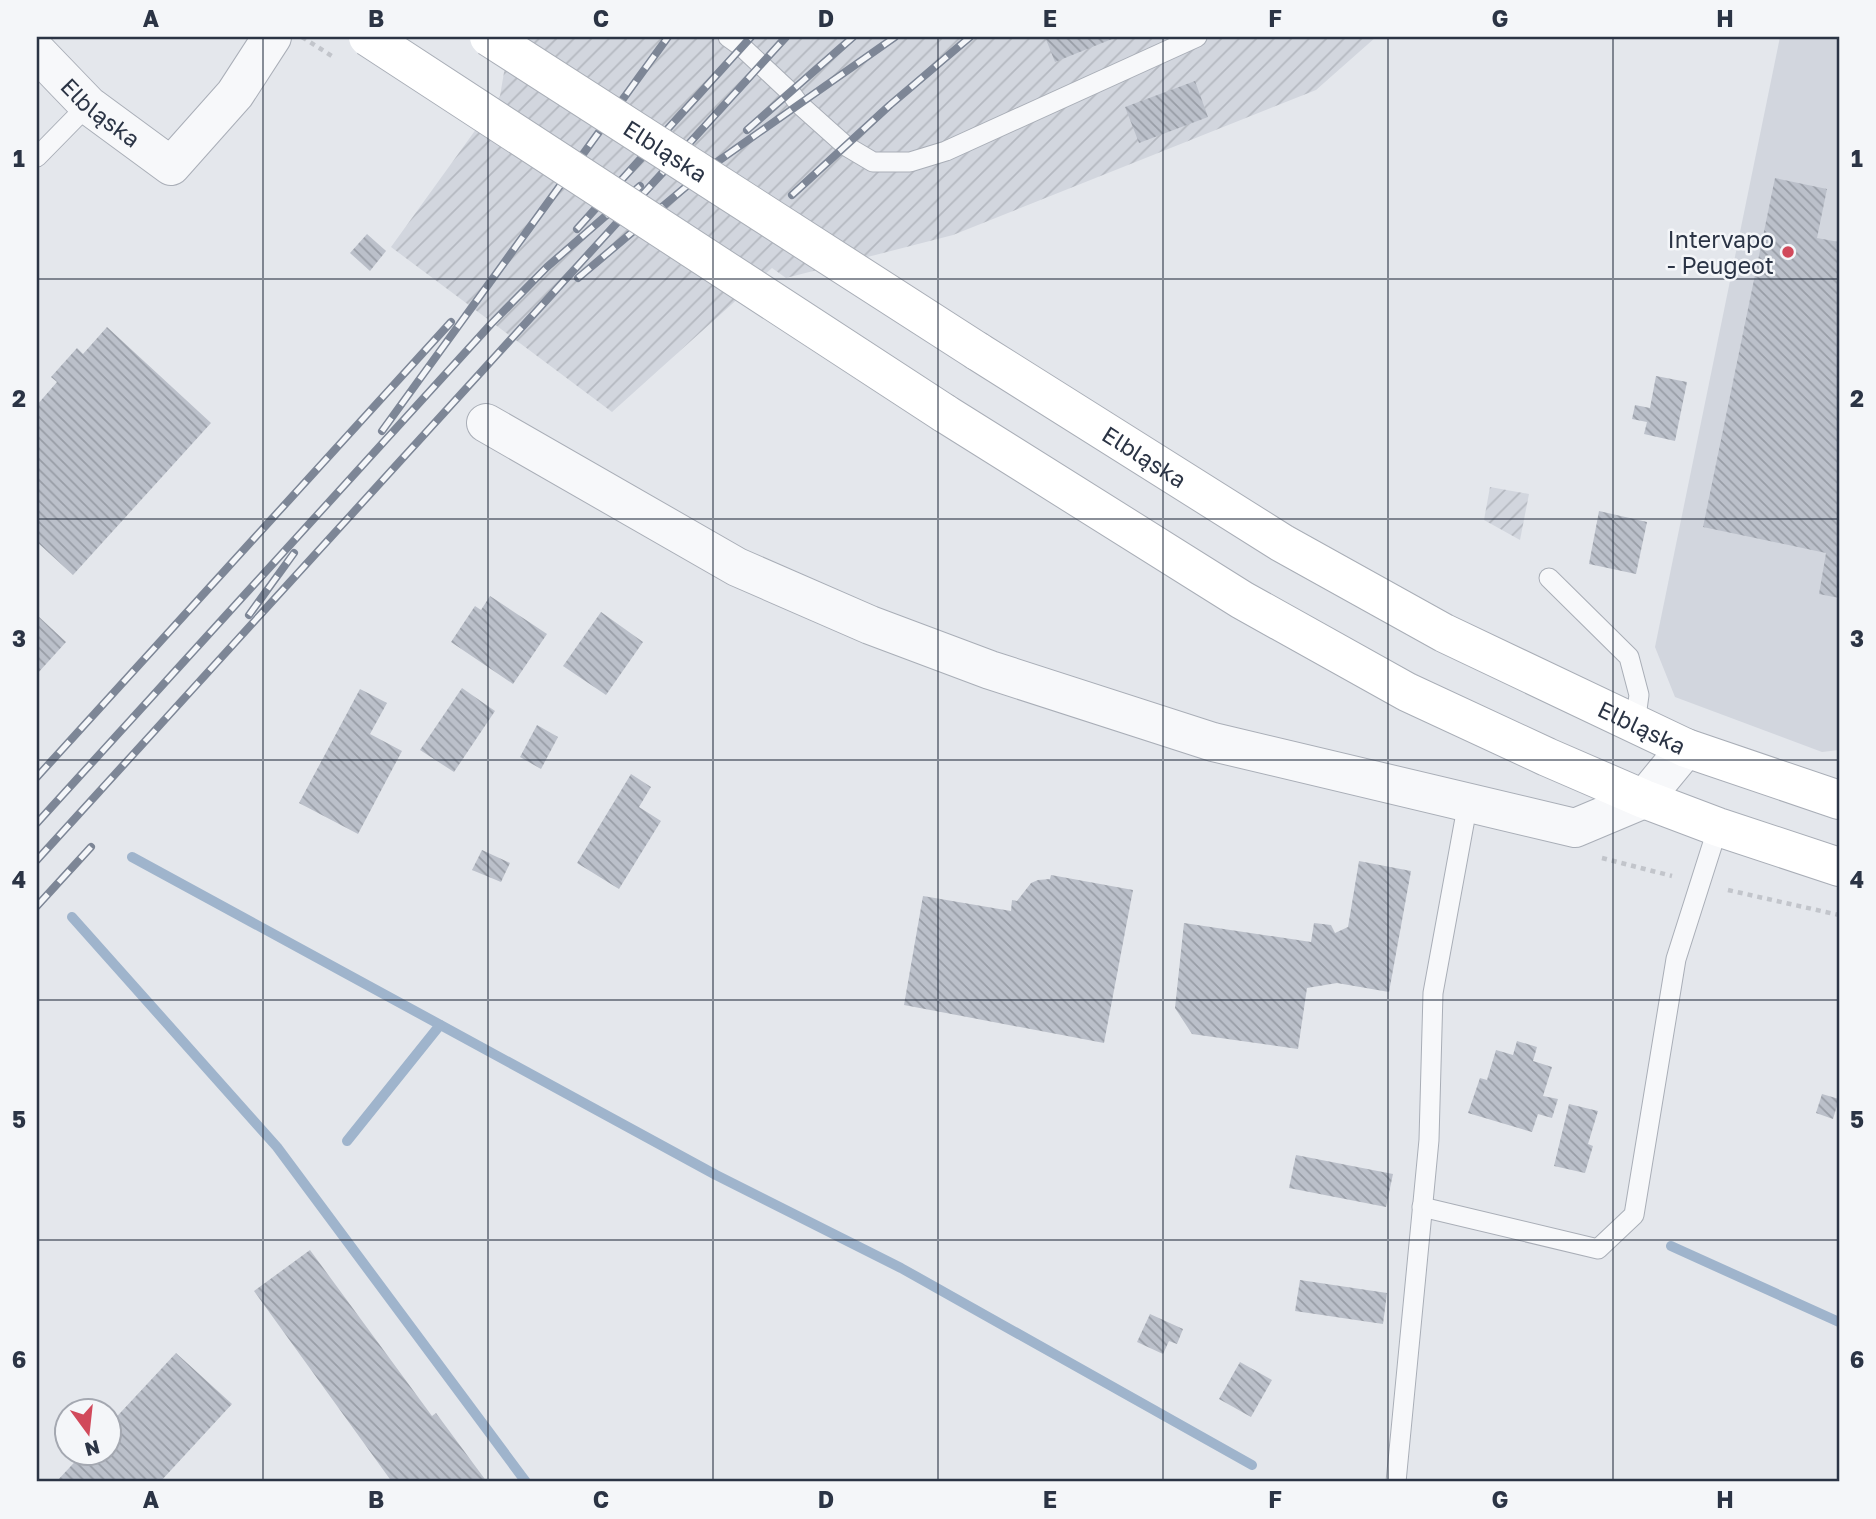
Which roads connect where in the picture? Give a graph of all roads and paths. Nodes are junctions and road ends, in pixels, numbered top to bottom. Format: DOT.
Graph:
graph roads {
  1 [pos="272,37"];
  2 [pos="369,37"];
  3 [pos="489,37"];
  4 [pos="728,37"];
  5 [pos="1197,37"];
  6 [pos="37,52"];
  7 [pos="88,105"];
  8 [pos="37,158"];
  9 [pos="486,423"];
  10 [pos="1549,578"];
  11 [pos="1635,724"];
  12 [pos="1686,748"];
  13 [pos="1644,799"];
  14 [pos="1839,800"];
  15 [pos="1468,802"];
  16 [pos="1717,827"];
  17 [pos="1839,867"];
  18 [pos="1422,1206"];
  19 [pos="1396,1482"];
  1 -- 7 [label="street, Elbląska"];
  2 -- 13 [label="main road, bridge"];
  3 -- 11 [label="main road, Elbląska, bridge"];
  4 -- 5 [label="lane"];
  6 -- 7 [label="street, Elbląska"];
  7 -- 8 [label="lane"];
  9 -- 15 [label="street"];
  10 -- 11 [label="lane"];
  11 -- 12 [label="main road, Elbląska"];
  12 -- 13 [label="street"];
  12 -- 14 [label="main road, Elbląska"];
  13 -- 15 [label="street"];
  13 -- 16 [label="main road"];
  15 -- 18 [label="lane"];
  16 -- 17 [label="main road"];
  16 -- 18 [label="lane"];
  18 -- 19 [label="lane"];
}
